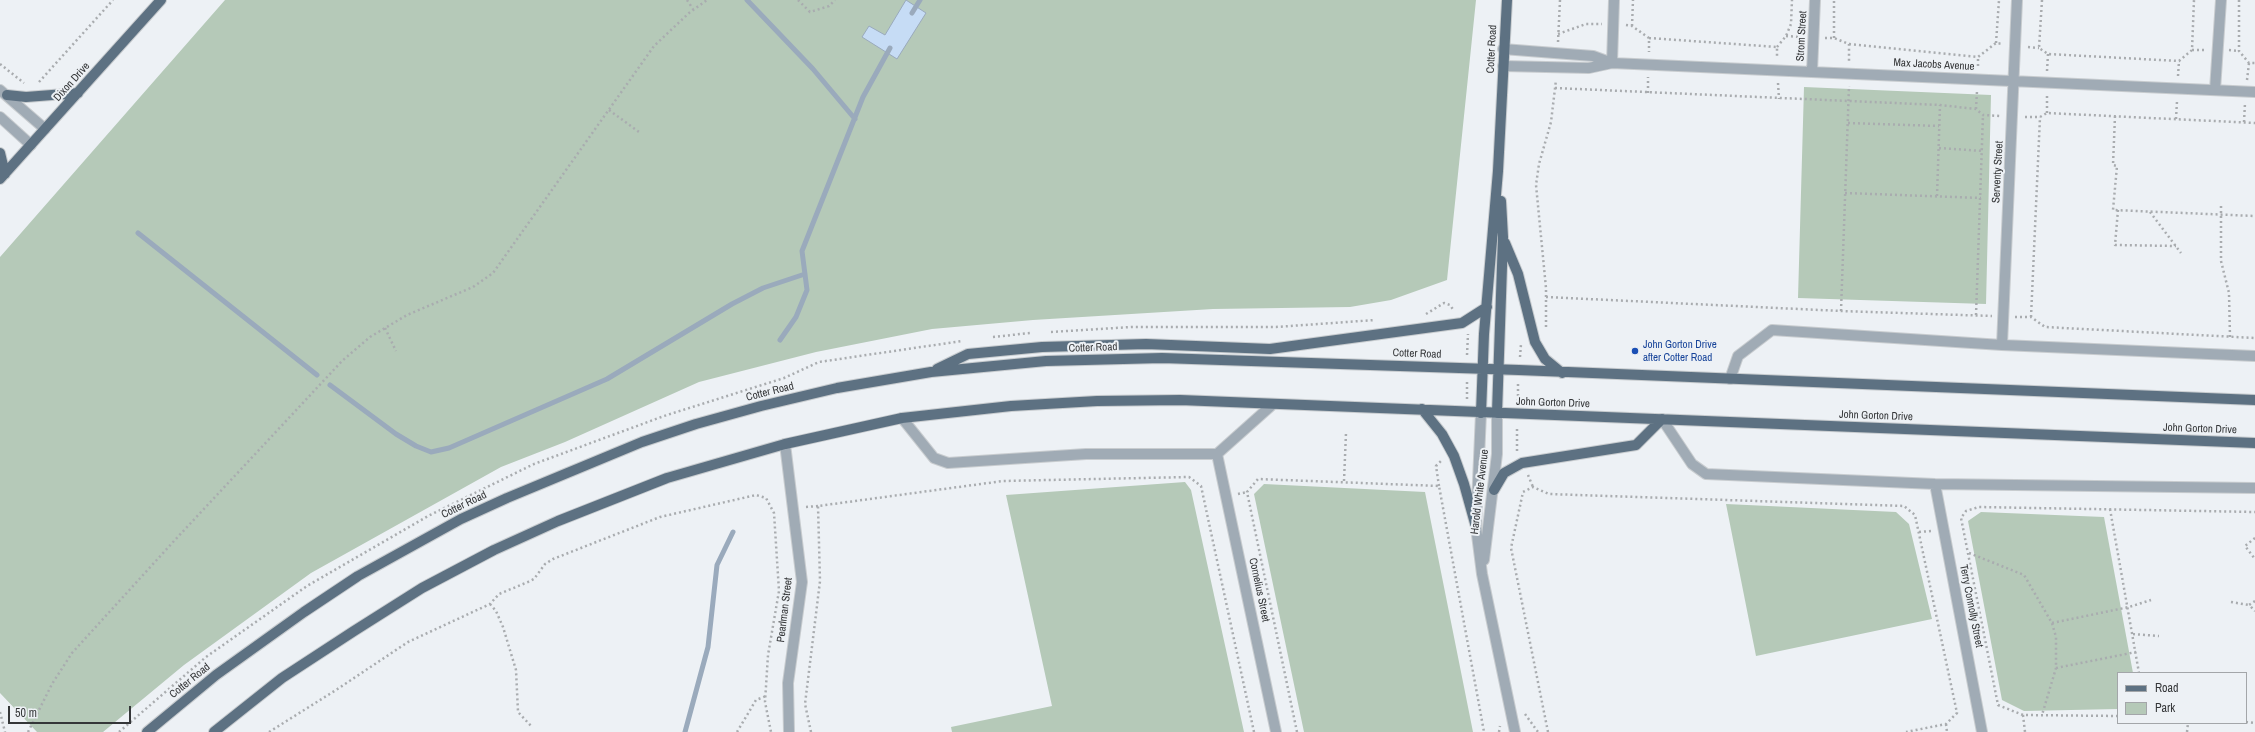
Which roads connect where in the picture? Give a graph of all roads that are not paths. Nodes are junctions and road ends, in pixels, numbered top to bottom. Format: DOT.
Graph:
graph roads {
  1 [pos="161,0"];
  2 [pos="1507,0"];
  3 [pos="1614,0"];
  4 [pos="1815,0"];
  5 [pos="2017,0"];
  6 [pos="2221,0"];
  7 [pos="1504,50"];
  8 [pos="1612,63"];
  9 [pos="1503,66"];
  10 [pos="1812,72"];
  11 [pos="2014,81"];
  12 [pos="2215,90"];
  13 [pos="2255,92"];
  14 [pos="3,93"];
  15 [pos="78,93"];
  16 [pos="0,117"];
  17 [pos="45,129"];
  18 [pos="31,144"];
  19 [pos="0,153"];
  20 [pos="1498,171"];
  21 [pos="2,177"];
  22 [pos="1503,237"];
  23 [pos="1487,307"];
  24 [pos="2002,345"];
  25 [pos="2255,356"];
  26 [pos="1482,369"];
  27 [pos="1499,369"];
  28 [pos="931,372"];
  29 [pos="1562,373"];
  30 [pos="1730,379"];
  31 [pos="2255,400"];
  32 [pos="1273,404"];
  33 [pos="1422,409"];
  34 [pos="1481,413"];
  35 [pos="1497,413"];
  36 [pos="902,418"];
  37 [pos="1662,419"];
  38 [pos="2255,443"];
  39 [pos="785,444"];
  40 [pos="1217,454"];
  41 [pos="1935,484"];
  42 [pos="2255,488"];
  43 [pos="1494,490"];
  44 [pos="1476,527"];
  45 [pos="1482,574"];
  46 [pos="147,732"];
  47 [pos="214,732"];
  48 [pos="789,732"];
  49 [pos="1276,732"];
  50 [pos="1515,732"];
  51 [pos="1982,732"];
  1 -- 15 [label="main road, Dixon Drive"];
  2 -- 7 [label="main road, Cotter Road"];
  3 -- 8 [label="street"];
  4 -- 10 [label="street, Strom Street"];
  5 -- 11 [label="street, Serventy Street"];
  6 -- 12 [label="street"];
  7 -- 8 [label="street, Max Jacobs Avenue"];
  7 -- 9 [label="main road, Cotter Road"];
  8 -- 9 [label="street, Max Jacobs Avenue"];
  8 -- 10 [label="street, Max Jacobs Avenue"];
  9 -- 20 [label="main road, Cotter Road"];
  10 -- 11 [label="street, Max Jacobs Avenue"];
  11 -- 12 [label="street, Max Jacobs Avenue"];
  11 -- 24 [label="street, Serventy Street"];
  12 -- 13 [label="street, Max Jacobs Avenue"];
  14 -- 15 [label="main road"];
  14 -- 17 [label="street"];
  15 -- 17 [label="main road, Dixon Drive"];
  16 -- 18 [label="street"];
  17 -- 18 [label="main road, Dixon Drive"];
  18 -- 21 [label="main road, Dixon Drive"];
  19 -- 21 [label="main road"];
  20 -- 22 [label="main road, Cotter Road"];
  20 -- 23 [label="main road, Cotter Road"];
  22 -- 27 [label="main road, Cotter Road"];
  22 -- 29 [label="main road"];
  23 -- 26 [label="main road, Cotter Road"];
  23 -- 28 [label="main road"];
  24 -- 25 [label="street"];
  24 -- 30 [label="street"];
  26 -- 27 [label="main road, Cotter Road"];
  26 -- 28 [label="main road, Cotter Road"];
  26 -- 34 [label="main road, Cotter Road"];
  27 -- 29 [label="main road"];
  27 -- 35 [label="main road, Cotter Road"];
  28 -- 46 [label="main road, Cotter Road"];
  29 -- 30 [label="main road"];
  30 -- 31 [label="main road"];
  32 -- 33 [label="main road"];
  32 -- 36 [label="main road"];
  32 -- 40 [label="street"];
  33 -- 34 [label="main road"];
  33 -- 44 [label="main road"];
  34 -- 35 [label="main road"];
  34 -- 44 [label="street, Harold White Avenue"];
  35 -- 37 [label="main road, John Gorton Drive"];
  35 -- 43 [label="street, Harold White Avenue"];
  36 -- 39 [label="main road"];
  36 -- 40 [label="street"];
  37 -- 38 [label="main road, John Gorton Drive"];
  37 -- 41 [label="street"];
  37 -- 43 [label="main road"];
  39 -- 47 [label="main road"];
  39 -- 48 [label="street, Pearlman Street"];
  40 -- 49 [label="street, Cornelius Street"];
  41 -- 42 [label="street"];
  41 -- 51 [label="street, Terry Connolly Street"];
  43 -- 45 [label="street, Harold White Avenue"];
  44 -- 45 [label="street, Harold White Avenue"];
  45 -- 50 [label="street, Harold White Avenue"];
}
